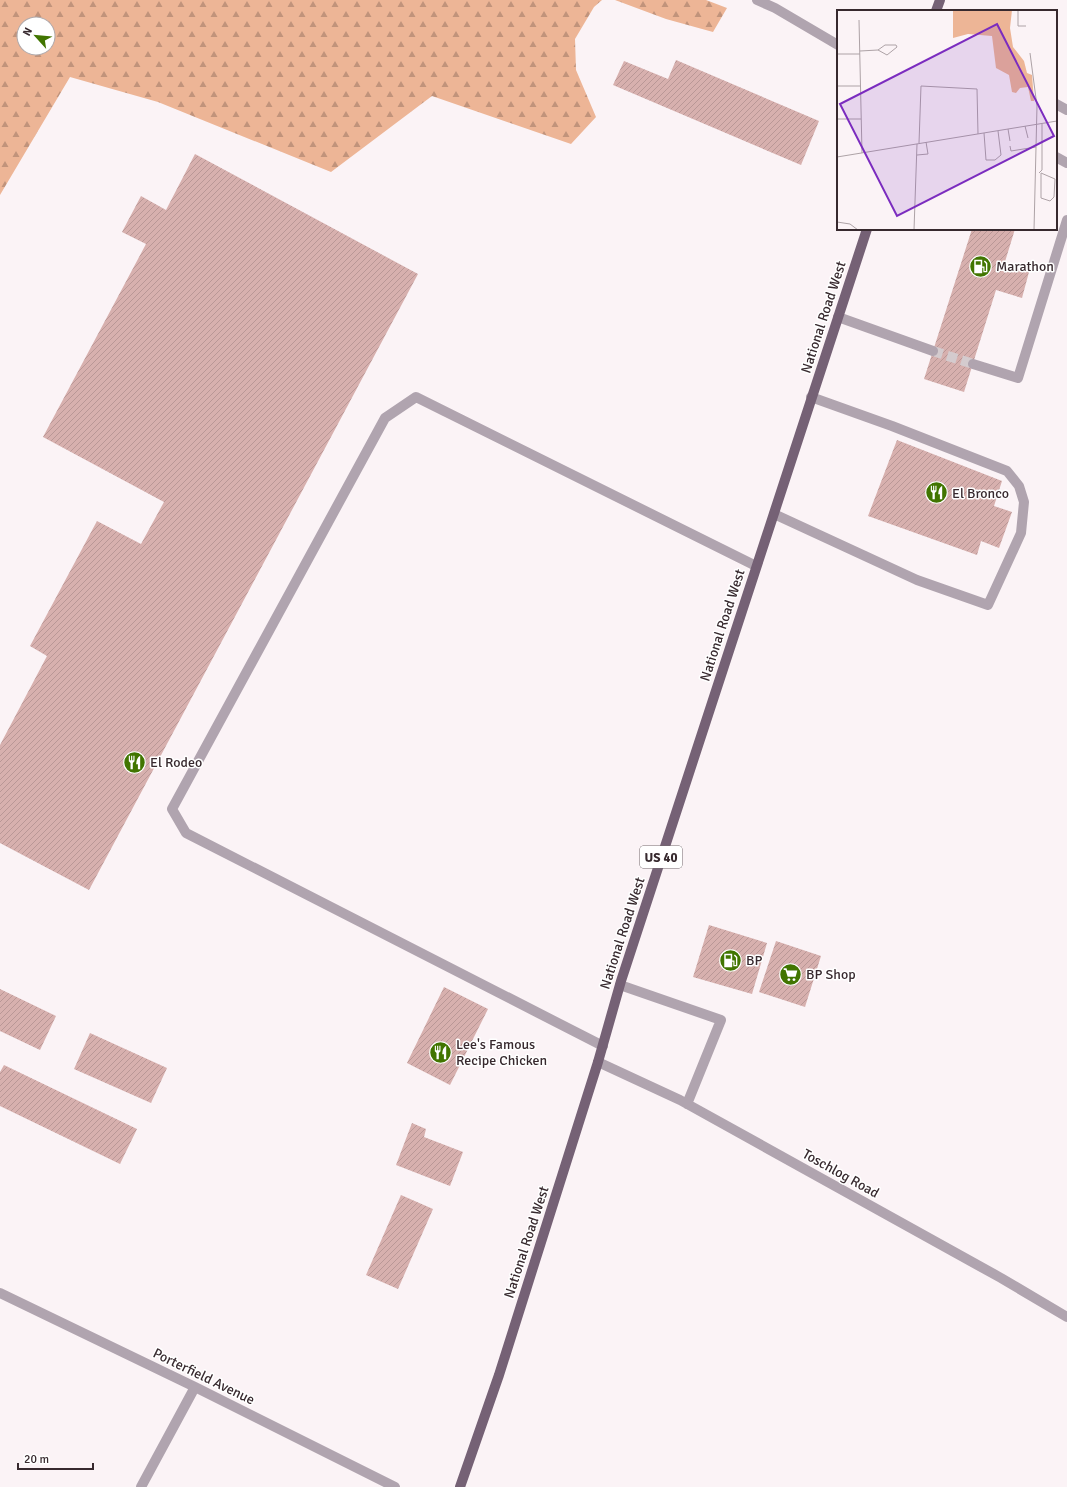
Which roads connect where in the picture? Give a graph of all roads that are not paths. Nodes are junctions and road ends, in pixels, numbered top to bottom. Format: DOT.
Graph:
graph roads {
  1 [pos="757,0"];
  2 [pos="940,0"];
  3 [pos="936,10"];
  4 [pos="837,44"];
  5 [pos="1057,105"];
  6 [pos="1067,110"];
  7 [pos="1057,158"];
  8 [pos="1067,163"];
  9 [pos="1063,224"];
  10 [pos="866,230"];
  11 [pos="838,317"];
  12 [pos="933,351"];
  13 [pos="973,364"];
  14 [pos="811,397"];
  15 [pos="774,514"];
  16 [pos="756,566"];
  17 [pos="620,985"];
  18 [pos="603,1046"];
  19 [pos="598,1062"];
  20 [pos="687,1104"];
  21 [pos="0,1293"];
  22 [pos="1067,1317"];
  23 [pos="195,1387"];
  24 [pos="141,1487"];
  25 [pos="395,1487"];
  26 [pos="460,1487"];
  1 -- 4 [label="street"];
  2 -- 3 [label="main road"];
  5 -- 6 [label="street"];
  7 -- 8 [label="street"];
  9 -- 13 [label="street"];
  10 -- 11 [label="main road, National Road West / US 40"];
  11 -- 12 [label="street"];
  11 -- 14 [label="main road, National Road West / US 40"];
  14 -- 15 [label="main road, National Road West / US 40"];
  14 -- 15 [label="street"];
  15 -- 16 [label="main road, National Road West / US 40"];
  16 -- 17 [label="main road, National Road West / US 40"];
  16 -- 18 [label="street"];
  17 -- 18 [label="main road, National Road West / US 40"];
  17 -- 20 [label="street"];
  18 -- 19 [label="main road, National Road West / US 40"];
  19 -- 20 [label="street, Toschlog Road"];
  19 -- 26 [label="main road, National Road West / US 40"];
  20 -- 22 [label="street, Toschlog Road"];
  21 -- 23 [label="street, Porterfield Avenue"];
  23 -- 24 [label="street"];
  23 -- 25 [label="street, Porterfield Avenue"];
}
